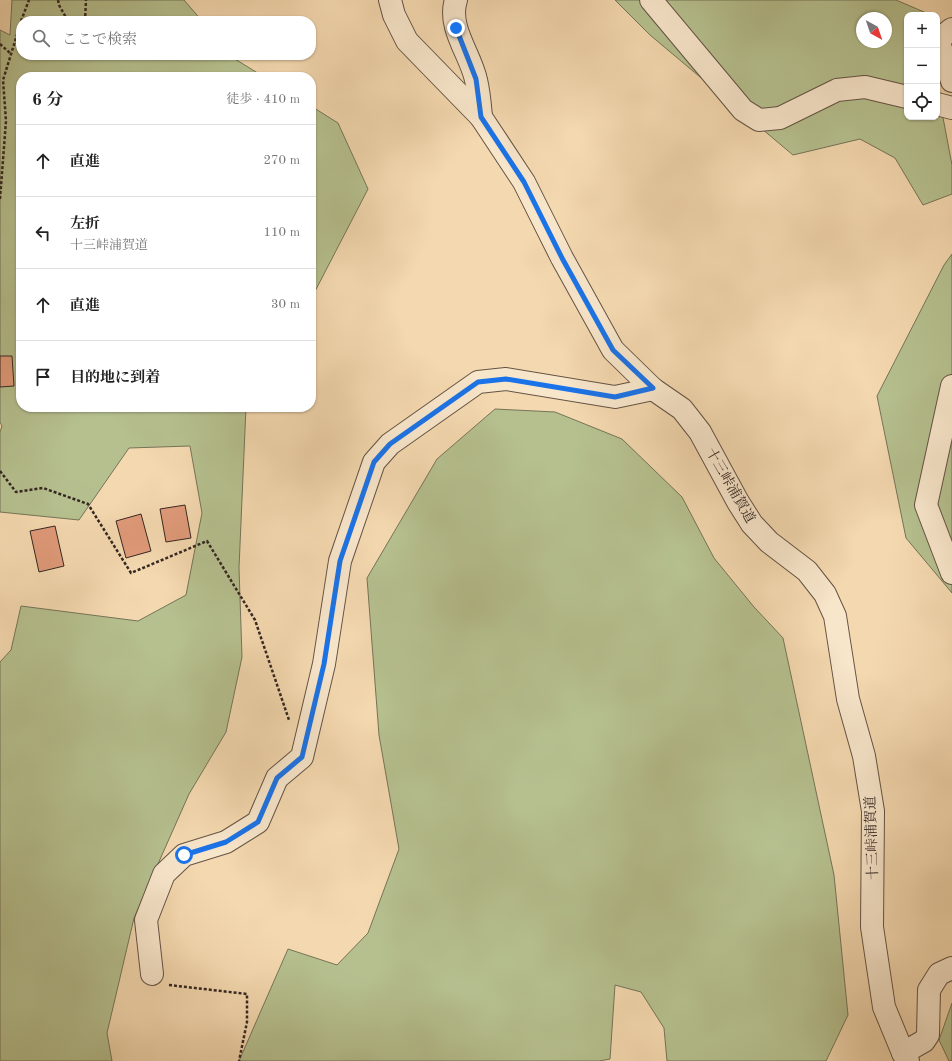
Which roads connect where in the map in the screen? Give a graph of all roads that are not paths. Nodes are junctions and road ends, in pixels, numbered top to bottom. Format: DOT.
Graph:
graph roads {
  1 [pos="390,0"];
  2 [pos="456,0"];
  3 [pos="651,0"];
  4 [pos="952,29"];
  5 [pos="952,81"];
  6 [pos="904,96"];
  7 [pos="940,105"];
  8 [pos="952,108"];
  9 [pos="481,117"];
  10 [pos="952,386"];
  11 [pos="653,388"];
  12 [pos="952,573"];
  13 [pos="952,968"];
  14 [pos="152,974"];
  15 [pos="905,1057"];
  1 -- 9 [label="street, 十三峠浦賀道"];
  2 -- 9 [label="street"];
  3 -- 6 [label="street"];
  4 -- 5 [label="street"];
  7 -- 8 [label="street"];
  9 -- 11 [label="street, 十三峠浦賀道"];
  10 -- 12 [label="street"];
  11 -- 14 [label="street"];
  11 -- 15 [label="street, 十三峠浦賀道"];
  13 -- 15 [label="street"];
}
